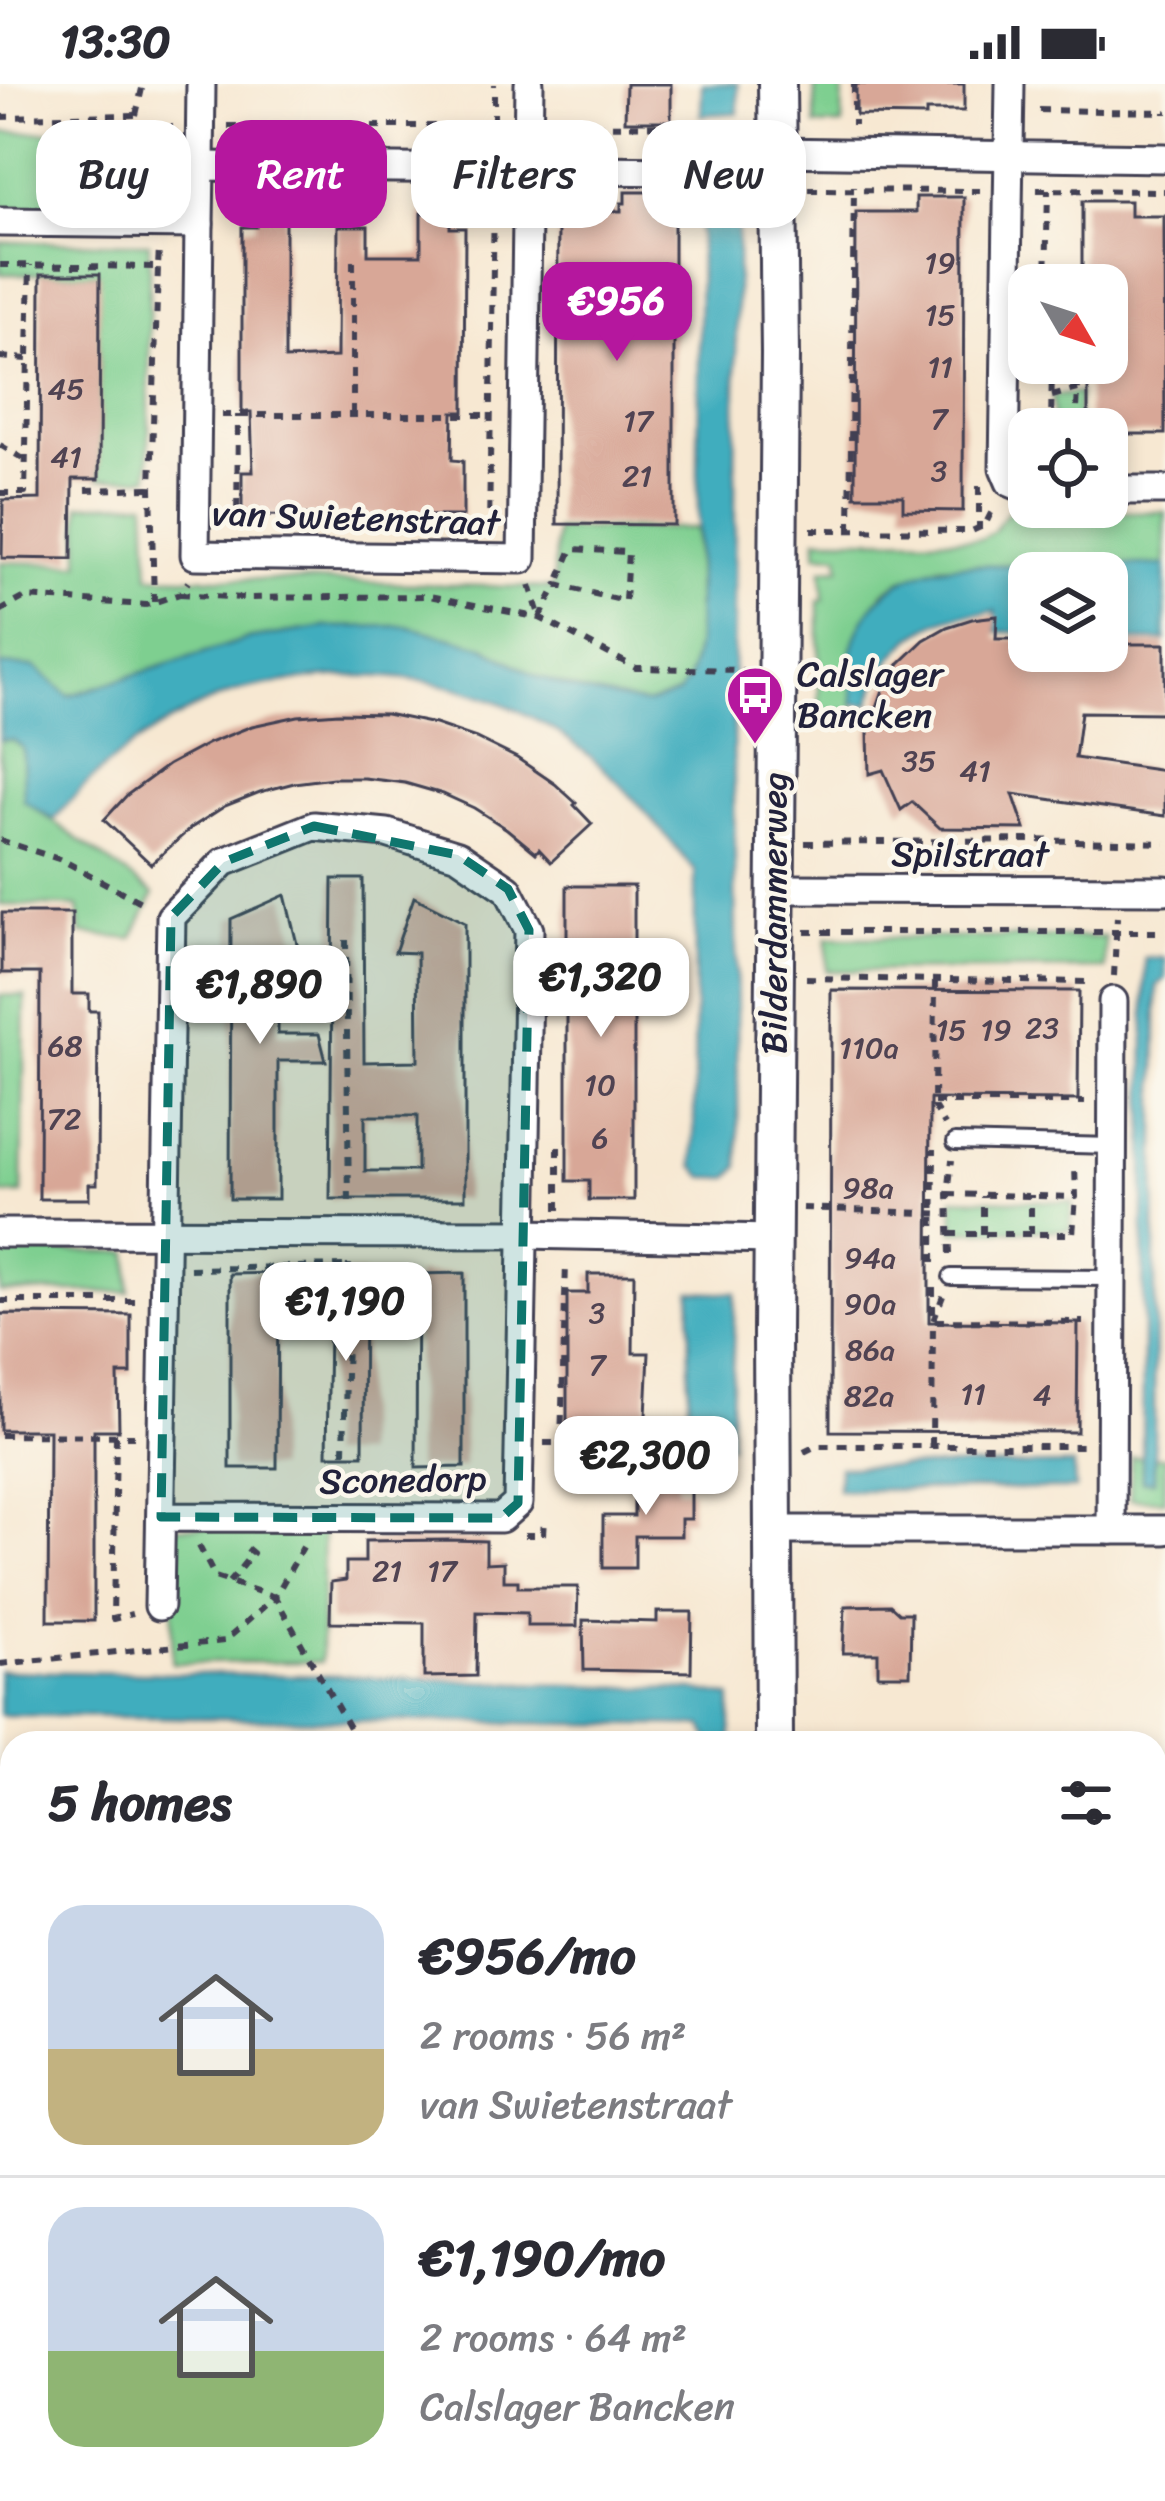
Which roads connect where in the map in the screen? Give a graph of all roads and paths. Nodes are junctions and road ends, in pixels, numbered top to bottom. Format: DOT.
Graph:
graph roads {
  1 [pos="143,84"];
  2 [pos="200,84"];
  3 [pos="494,84"];
  4 [pos="529,84"];
  5 [pos="777,84"];
  6 [pos="854,84"];
  7 [pos="1010,97"];
  8 [pos="136,115"];
  9 [pos="1165,115"];
  10 [pos="0,117"];
  11 [pos="494,120"];
  12 [pos="528,120"];
  13 [pos="776,120"];
  14 [pos="200,126"];
  15 [pos="411,126"];
  16 [pos="806,152"];
  17 [pos="854,154"];
  18 [pos="1010,155"];
  19 [pos="1165,158"];
  20 [pos="200,166"];
  21 [pos="411,168"];
  22 [pos="1048,190"];
  23 [pos="0,222"];
  24 [pos="199,224"];
  25 [pos="492,228"];
  26 [pos="527,228"];
  27 [pos="778,228"];
  28 [pos="352,261"];
  29 [pos="1046,264"];
  30 [pos="30,265"];
  31 [pos="158,267"];
  32 [pos="0,357"];
  33 [pos="28,359"];
  34 [pos="1052,384"];
  35 [pos="1052,395"];
  36 [pos="1052,408"];
  37 [pos="1077,408"];
  38 [pos="524,414"];
  39 [pos="196,415"];
  40 [pos="353,415"];
  41 [pos="489,415"];
  42 [pos="238,416"];
  43 [pos="0,445"];
  44 [pos="27,461"];
  45 [pos="1008,472"];
  46 [pos="152,488"];
  47 [pos="86,490"];
  48 [pos="1128,490"];
  49 [pos="1165,490"];
  50 [pos="0,493"];
  51 [pos="1008,499"];
  52 [pos="801,530"];
  53 [pos="850,530"];
  54 [pos="195,555"];
  55 [pos="237,556"];
  56 [pos="489,559"];
  57 [pos="557,585"];
  58 [pos="180,594"];
  59 [pos="154,602"];
  60 [pos="0,611"];
  61 [pos="540,618"];
  62 [pos="751,670"];
  63 [pos="0,840"];
  64 [pos="802,843"];
  65 [pos="1165,843"];
  66 [pos="774,889"];
  67 [pos="1165,890"];
  68 [pos="171,917"];
  69 [pos="802,932"];
  70 [pos="1165,932"];
  71 [pos="774,978"];
  72 [pos="934,980"];
  73 [pos="1102,992"];
  74 [pos="1113,1102"];
  75 [pos="934,1105"];
  76 [pos="558,1138"];
  77 [pos="955,1142"];
  78 [pos="1075,1145"];
  79 [pos="1113,1146"];
  80 [pos="948,1194"];
  81 [pos="983,1194"];
  82 [pos="1031,1196"];
  83 [pos="1076,1197"];
  84 [pos="933,1214"];
  85 [pos="949,1214"];
  86 [pos="773,1223"];
  87 [pos="0,1233"];
  88 [pos="523,1234"];
  89 [pos="949,1234"];
  90 [pos="983,1234"];
  91 [pos="1031,1234"];
  92 [pos="165,1235"];
  93 [pos="567,1235"];
  94 [pos="349,1266"];
  95 [pos="165,1270"];
  96 [pos="950,1276"];
  97 [pos="1112,1278"];
  98 [pos="0,1301"];
  99 [pos="164,1301"];
  100 [pos="933,1321"];
  101 [pos="1112,1323"];
  102 [pos="0,1435"];
  103 [pos="116,1436"];
  104 [pos="162,1436"];
  105 [pos="519,1443"];
  106 [pos="932,1446"];
  107 [pos="1111,1446"];
  108 [pos="798,1454"];
  109 [pos="319,1517"];
  110 [pos="173,1518"];
  111 [pos="774,1530"];
  112 [pos="1111,1530"];
  113 [pos="1165,1530"];
  114 [pos="232,1534"];
  115 [pos="219,1547"];
  116 [pos="206,1560"];
  117 [pos="229,1582"];
  118 [pos="275,1597"];
  119 [pos="159,1606"];
  120 [pos="0,1664"];
  121 [pos="351,1731"];
  122 [pos="773,1731"];
  1 -- 8 [label="path"];
  2 -- 14 [label="street, van Swietenstraat"];
  3 -- 11 [label="path"];
  4 -- 12 [label="street, van Swietenstraat"];
  5 -- 13 [label="street, Bilderdammerweg"];
  6 -- 17 [label="path"];
  7 -- 9 [label="path"];
  7 -- 18 [label="street"];
  8 -- 10 [label="path"];
  8 -- 14 [label="path"];
  14 -- 15 [label="path"];
  14 -- 20 [label="street, van Swietenstraat"];
  16 -- 17 [label="street"];
  17 -- 18 [label="street"];
  17 -- 53 [label="path"];
  18 -- 19 [label="street"];
  18 -- 45 [label="street"];
  20 -- 21 [label="street"];
  20 -- 24 [label="street, van Swietenstraat"];
  22 -- 29 [label="path"];
  23 -- 24 [label="street"];
  24 -- 39 [label="street, van Swietenstraat"];
  25 -- 41 [label="path"];
  26 -- 38 [label="street, van Swietenstraat"];
  27 -- 66 [label="street, Bilderdammerweg"];
  28 -- 40 [label="path"];
  30 -- 33 [label="path"];
  31 -- 46 [label="path"];
  32 -- 33 [label="path"];
  33 -- 44 [label="path"];
  34 -- 35 [label="path"];
  35 -- 36 [label="path"];
  35 -- 37 [label="path"];
  38 -- 41 [label="path"];
  38 -- 56 [label="street, van Swietenstraat"];
  39 -- 42 [label="path"];
  39 -- 54 [label="street, van Swietenstraat"];
  40 -- 41 [label="path"];
  40 -- 42 [label="path"];
  41 -- 56 [label="path"];
  42 -- 55 [label="path"];
  43 -- 44 [label="path"];
  44 -- 50 [label="path"];
  46 -- 47 [label="path"];
  46 -- 59 [label="path"];
  48 -- 49 [label="street"];
  51 -- 53 [label="path"];
  52 -- 53 [label="path"];
  54 -- 55 [label="street, van Swietenstraat"];
  54 -- 58 [label="path"];
  55 -- 56 [label="street, van Swietenstraat"];
  57 -- 57 [label="path"];
  57 -- 61 [label="path"];
  58 -- 59 [label="path"];
  58 -- 61 [label="path"];
  59 -- 60 [label="path"];
  61 -- 62 [label="path"];
  63 -- 68 [label="path"];
  64 -- 65 [label="path"];
  66 -- 67 [label="street, Spilstraat"];
  66 -- 71 [label="street, Bilderdammerweg"];
  68 -- 88 [label="street, Sconedorp"];
  68 -- 92 [label="street"];
  69 -- 70 [label="path"];
  71 -- 72 [label="path"];
  71 -- 86 [label="street, Bilderdammerweg"];
  72 -- 73 [label="path"];
  72 -- 75 [label="path"];
  73 -- 74 [label="street"];
  74 -- 75 [label="path"];
  74 -- 79 [label="street"];
  75 -- 77 [label="path"];
  75 -- 84 [label="path"];
  76 -- 93 [label="path"];
  77 -- 78 [label="lane"];
  77 -- 80 [label="path"];
  78 -- 79 [label="lane"];
  78 -- 83 [label="path"];
  79 -- 97 [label="street"];
  80 -- 81 [label="path"];
  80 -- 85 [label="path"];
  81 -- 82 [label="path"];
  81 -- 90 [label="path"];
  82 -- 83 [label="path"];
  82 -- 91 [label="path"];
  83 -- 91 [label="path"];
  84 -- 85 [label="path"];
  84 -- 86 [label="path"];
  84 -- 100 [label="path"];
  85 -- 89 [label="path"];
  86 -- 93 [label="street"];
  86 -- 111 [label="street, Bilderdammerweg"];
  87 -- 92 [label="street"];
  88 -- 92 [label="street"];
  88 -- 93 [label="street"];
  88 -- 105 [label="street, Sconedorp"];
  89 -- 90 [label="path"];
  89 -- 96 [label="path"];
  90 -- 91 [label="path"];
  92 -- 95 [label="street"];
  93 -- 105 [label="path"];
  94 -- 95 [label="path"];
  95 -- 99 [label="street"];
  96 -- 97 [label="lane"];
  96 -- 100 [label="path"];
  97 -- 101 [label="street"];
  98 -- 99 [label="path"];
  99 -- 104 [label="street"];
  100 -- 101 [label="path"];
  100 -- 106 [label="path"];
  101 -- 107 [label="street"];
  102 -- 103 [label="path"];
  103 -- 104 [label="path"];
  103 -- 119 [label="path"];
  104 -- 110 [label="street"];
  105 -- 109 [label="street, Sconedorp"];
  106 -- 107 [label="path"];
  106 -- 108 [label="path"];
  107 -- 112 [label="street"];
  109 -- 110 [label="street, Sconedorp"];
  109 -- 118 [label="path"];
  110 -- 116 [label="path"];
  110 -- 119 [label="street"];
  111 -- 112 [label="street"];
  111 -- 122 [label="street, Bilderdammerweg"];
  112 -- 113 [label="street"];
  114 -- 117 [label="path"];
  115 -- 116 [label="path"];
  116 -- 117 [label="path"];
  117 -- 118 [label="path"];
  118 -- 120 [label="path"];
  118 -- 121 [label="path"];
}
